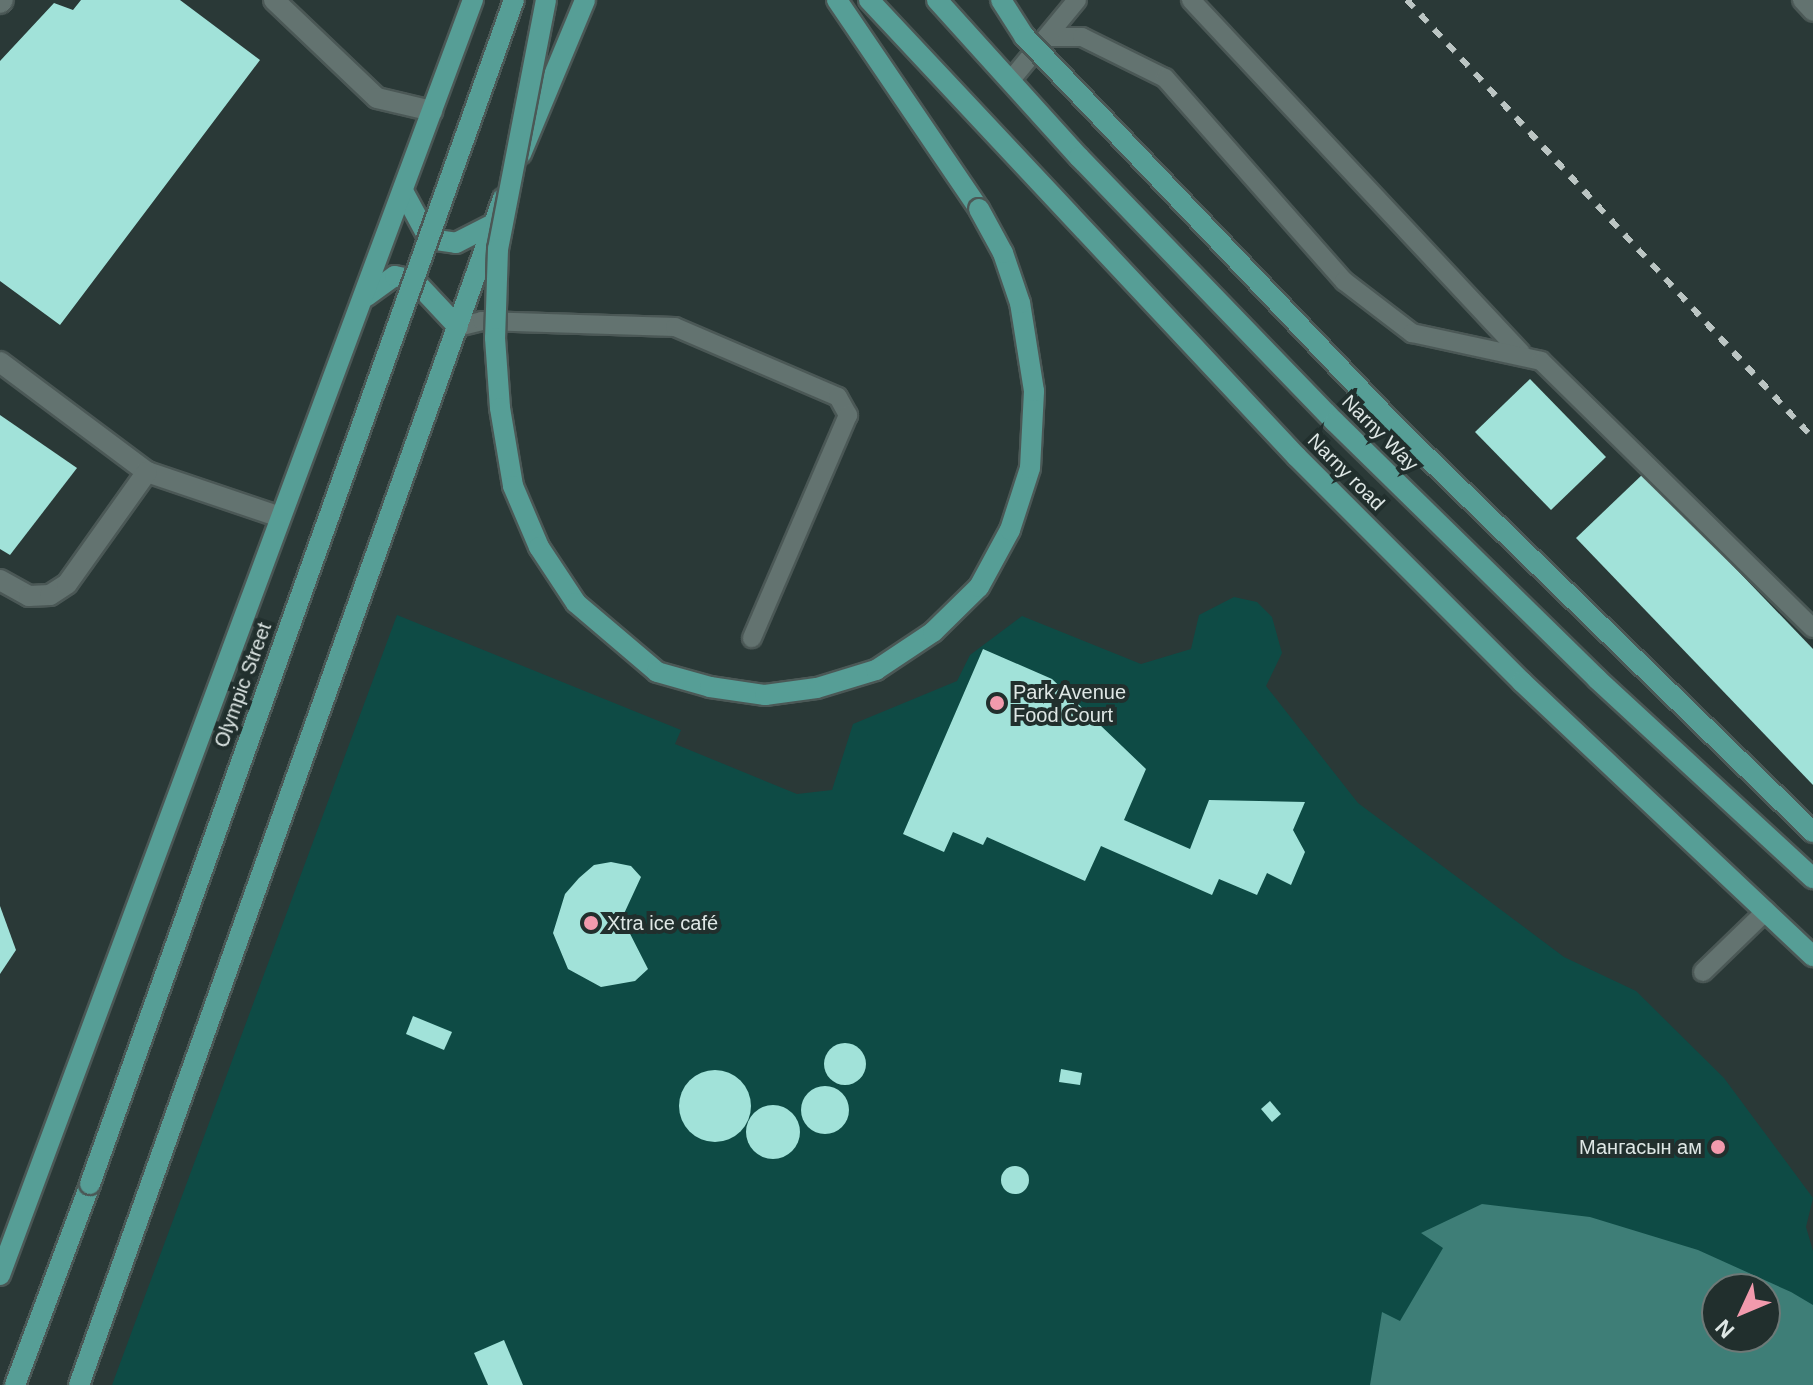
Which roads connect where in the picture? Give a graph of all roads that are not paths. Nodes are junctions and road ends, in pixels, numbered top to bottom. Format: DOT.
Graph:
graph roads {
  1 [pos="274,0"];
  2 [pos="473,0"];
  3 [pos="514,0"];
  4 [pos="546,0"];
  5 [pos="585,0"];
  6 [pos="837,0"];
  7 [pos="869,0"];
  8 [pos="937,0"];
  9 [pos="1001,0"];
  10 [pos="1191,0"];
  11 [pos="1802,0"];
  12 [pos="1066,5"];
  13 [pos="1813,12"];
  14 [pos="1049,37"];
  15 [pos="1010,81"];
  16 [pos="432,111"];
  17 [pos="403,191"];
  18 [pos="493,224"];
  19 [pos="367,296"];
  20 [pos="458,327"];
  21 [pos="1521,353"];
  22 [pos="0,362"];
  23 [pos="147,472"];
  24 [pos="280,517"];
  25 [pos="0,580"];
  26 [pos="1813,628"];
  27 [pos="752,638"];
  28 [pos="1813,832"];
  29 [pos="1813,878"];
  30 [pos="1766,911"];
  31 [pos="1813,956"];
  32 [pos="1703,972"];
  33 [pos="0,1275"];
  34 [pos="15,1385"];
  35 [pos="79,1385"];
  1 -- 16 [label="street"];
  2 -- 16 [label="main road"];
  3 -- 34 [label="main road, Olympic Street, bridge"];
  4 -- 6 [label="main road, bridge"];
  5 -- 18 [label="main road"];
  7 -- 30 [label="main road, Narny road"];
  8 -- 15 [label="main road, Narny Way"];
  9 -- 28 [label="main road, bridge"];
  10 -- 21 [label="lane"];
  11 -- 13 [label="lane"];
  12 -- 14 [label="lane"];
  14 -- 15 [label="lane"];
  14 -- 21 [label="lane"];
  15 -- 29 [label="main road, Narny Way"];
  16 -- 17 [label="main road"];
  17 -- 18 [label="main road"];
  17 -- 19 [label="main road"];
  18 -- 20 [label="main road"];
  19 -- 20 [label="main road"];
  19 -- 24 [label="main road"];
  20 -- 27 [label="lane"];
  20 -- 35 [label="main road"];
  21 -- 26 [label="lane"];
  22 -- 23 [label="street"];
  23 -- 24 [label="street"];
  23 -- 25 [label="street"];
  24 -- 33 [label="main road"];
  30 -- 31 [label="main road, Narny road"];
  30 -- 32 [label="lane"];
}
